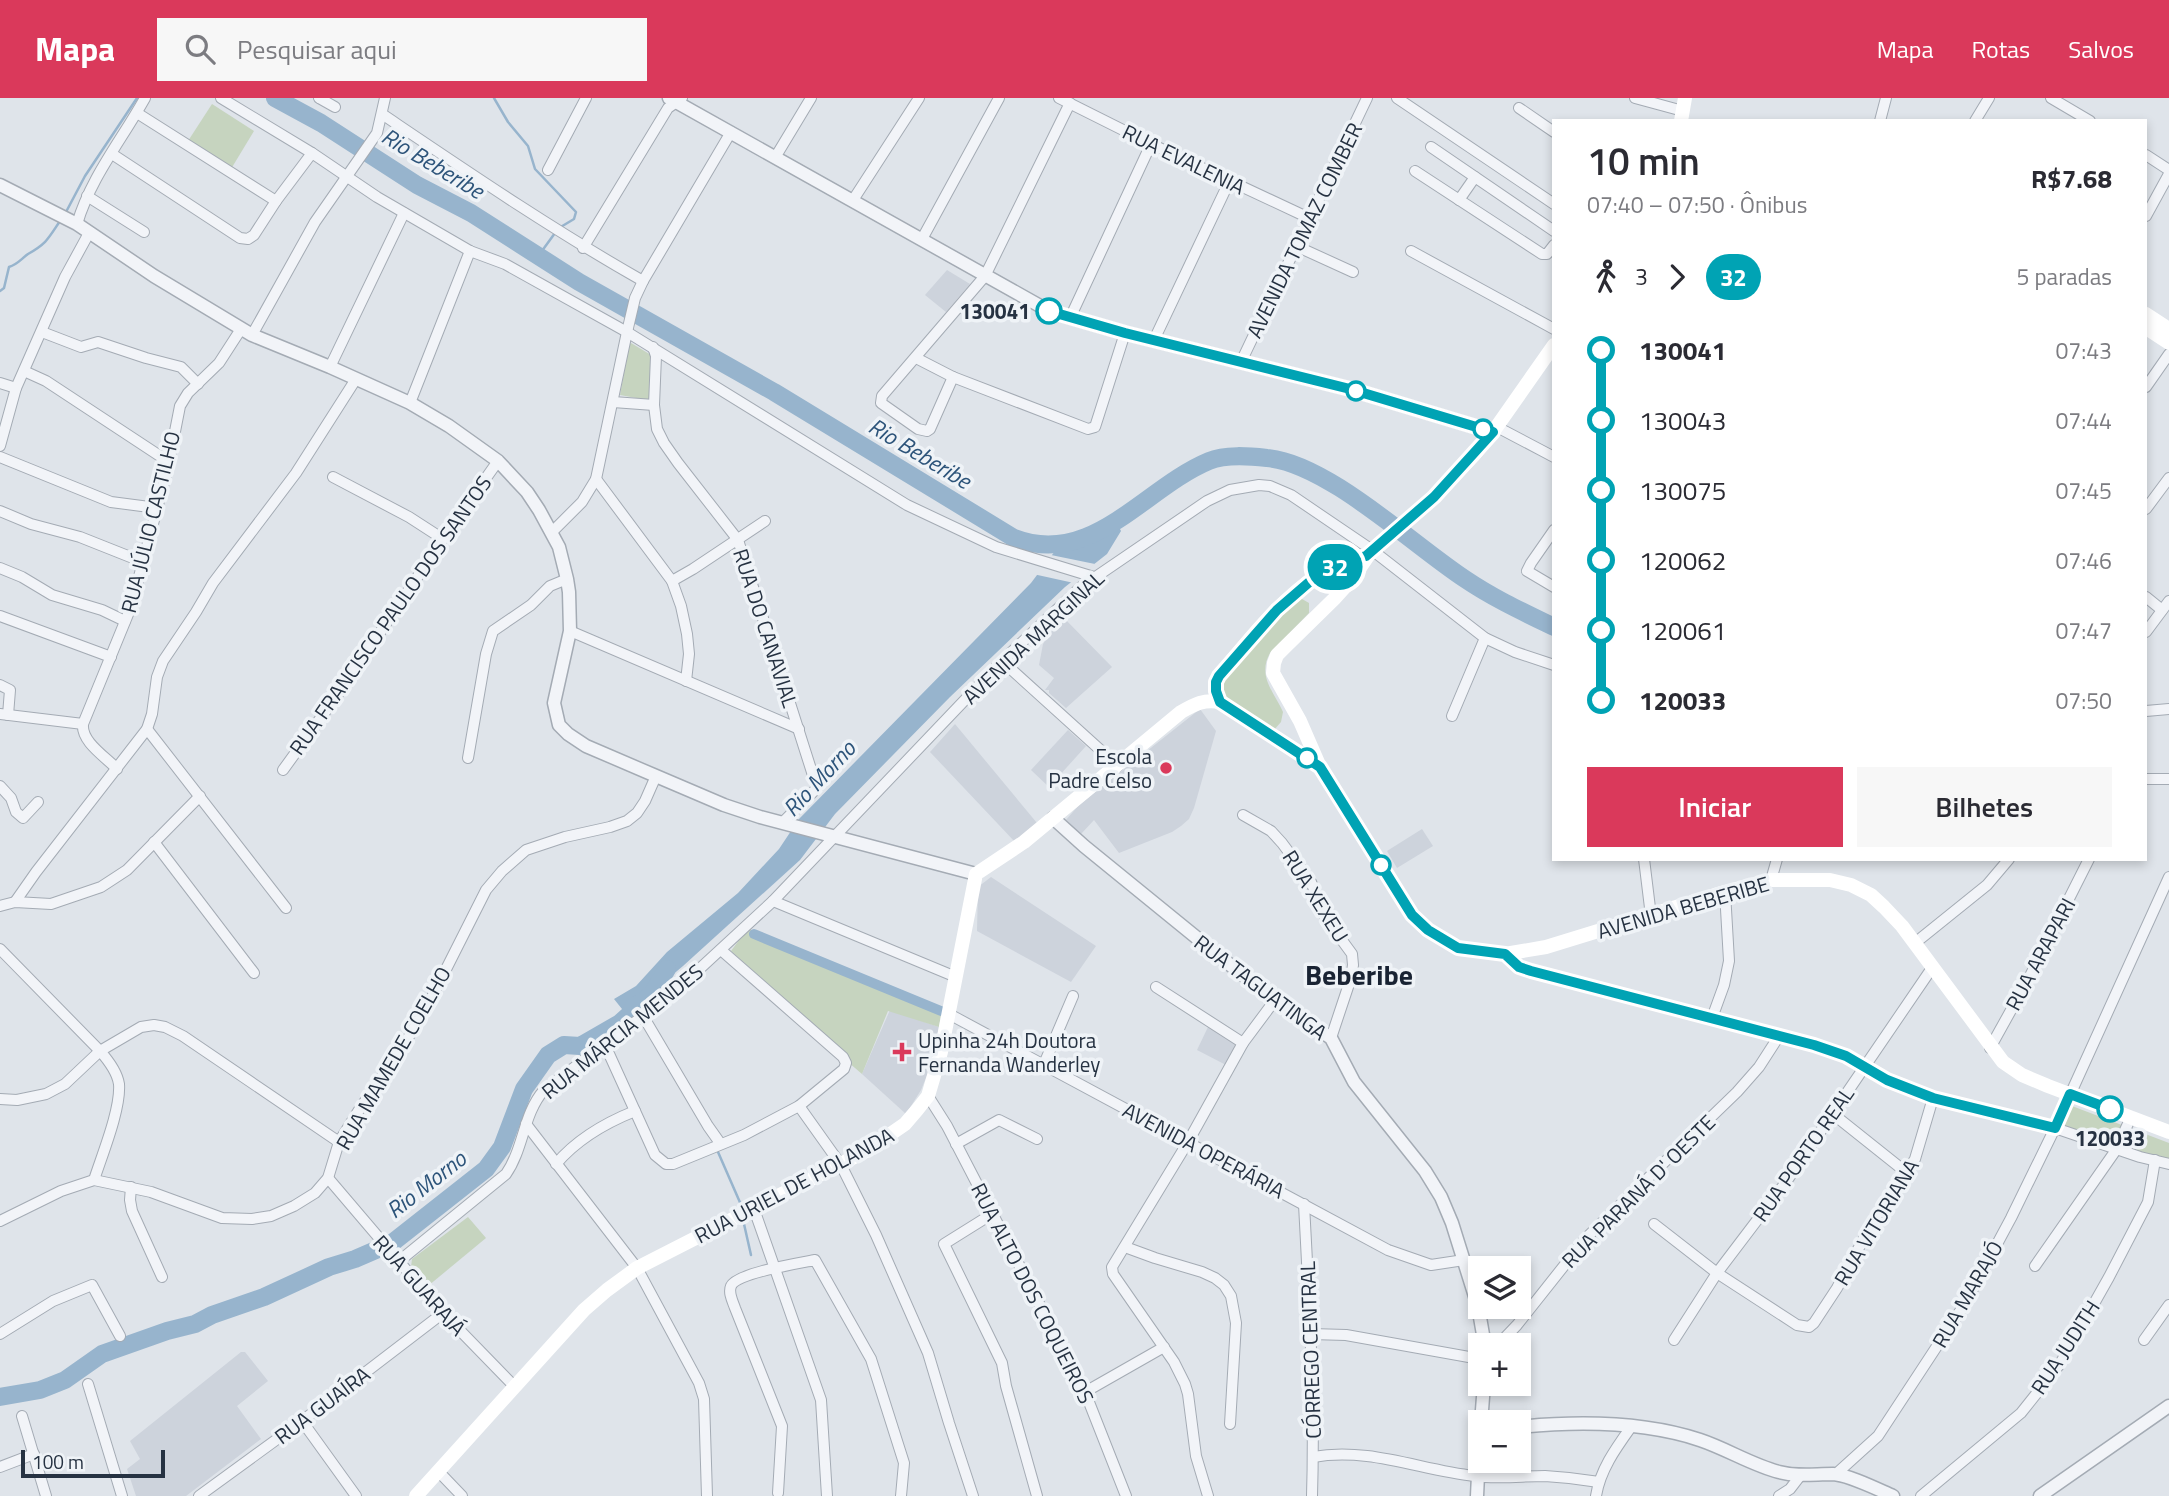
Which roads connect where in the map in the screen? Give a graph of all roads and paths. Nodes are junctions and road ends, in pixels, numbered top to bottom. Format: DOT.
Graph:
graph roads {
  1 [pos="145,98"];
  2 [pos="221,98"];
  3 [pos="319,98"];
  4 [pos="386,98"];
  5 [pos="586,98"];
  6 [pos="811,98"];
  7 [pos="919,98"];
  8 [pos="999,98"];
  9 [pos="1059,98"];
  10 [pos="1367,98"];
  11 [pos="1397,98"];
  12 [pos="1635,98"];
  13 [pos="1886,98"];
  14 [pos="1989,98"];
  15 [pos="2051,98"];
  16 [pos="676,100"];
  17 [pos="1070,103"];
  18 [pos="335,107"];
  19 [pos="1519,108"];
  20 [pos="1683,110"];
  21 [pos="137,113"];
  22 [pos="383,114"];
  23 [pos="1881,119"];
  24 [pos="1976,119"];
  25 [pos="2087,119"];
  26 [pos="1552,131"];
  27 [pos="732,132"];
  28 [pos="1151,144"];
  29 [pos="1431,146"];
  30 [pos="312,153"];
  31 [pos="111,155"];
  32 [pos="776,156"];
  33 [pos="2147,156"];
  34 [pos="548,170"];
  35 [pos="1415,171"];
  36 [pos="2169,172"];
  37 [pos="348,177"];
  38 [pos="1475,177"];
  39 [pos="1229,182"];
  40 [pos="0,185"];
  41 [pos="87,196"];
  42 [pos="853,200"];
  43 [pos="1459,200"];
  44 [pos="276,201"];
  45 [pos="1552,203"];
  46 [pos="404,213"];
  47 [pos="2147,214"];
  48 [pos="1309,218"];
  49 [pos="67,220"];
  50 [pos="1552,230"];
  51 [pos="144,232"];
  52 [pos="89,233"];
  53 [pos="922,239"];
  54 [pos="1296,246"];
  55 [pos="1552,247"];
  56 [pos="583,248"];
  57 [pos="470,251"];
  58 [pos="1411,251"];
  59 [pos="1353,272"];
  60 [pos="985,276"];
  61 [pos="643,281"];
  62 [pos="2147,315"];
  63 [pos="1070,318"];
  64 [pos="1552,328"];
  65 [pos="2147,329"];
  66 [pos="2169,329"];
  67 [pos="42,332"];
  68 [pos="246,332"];
  69 [pos="627,332"];
  70 [pos="1125,333"];
  71 [pos="1154,340"];
  72 [pos="2169,343"];
  73 [pos="653,347"];
  74 [pos="1552,353"];
  75 [pos="2169,354"];
  76 [pos="916,358"];
  77 [pos="1241,362"];
  78 [pos="330,367"];
  79 [pos="24,371"];
  80 [pos="953,377"];
  81 [pos="356,379"];
  82 [pos="0,383"];
  83 [pos="198,384"];
  84 [pos="2147,386"];
  85 [pos="16,388"];
  86 [pos="613,402"];
  87 [pos="410,403"];
  88 [pos="654,405"];
  89 [pos="1495,429"];
  90 [pos="0,446"];
  91 [pos="1552,456"];
  92 [pos="0,457"];
  93 [pos="498,461"];
  94 [pos="169,462"];
  95 [pos="332,477"];
  96 [pos="596,479"];
  97 [pos="2167,486"];
  98 [pos="157,508"];
  99 [pos="2147,508"];
  100 [pos="0,511"];
  101 [pos="765,521"];
  102 [pos="552,532"];
  103 [pos="1552,533"];
  104 [pos="443,539"];
  105 [pos="738,540"];
  106 [pos="1369,553"];
  107 [pos="143,562"];
  108 [pos="0,568"];
  109 [pos="1090,576"];
  110 [pos="1314,578"];
  111 [pos="567,579"];
  112 [pos="672,581"];
  113 [pos="1552,586"];
  114 [pos="2147,597"];
  115 [pos="1334,599"];
  116 [pos="2165,606"];
  117 [pos="0,616"];
  118 [pos="125,621"];
  119 [pos="570,631"];
  120 [pos="2147,631"];
  121 [pos="1485,638"];
  122 [pos="111,657"];
  123 [pos="1002,661"];
  124 [pos="1552,664"];
  125 [pos="687,681"];
  126 [pos="0,685"];
  127 [pos="1220,702"];
  128 [pos="2169,709"];
  129 [pos="2147,711"];
  130 [pos="4,715"];
  131 [pos="1452,716"];
  132 [pos="1300,722"];
  133 [pos="82,727"];
  134 [pos="148,729"];
  135 [pos="799,729"];
  136 [pos="1274,738"];
  137 [pos="468,758"];
  138 [pos="1118,766"];
  139 [pos="1320,767"];
  140 [pos="117,769"];
  141 [pos="283,769"];
  142 [pos="656,776"];
  143 [pos="2147,779"];
  144 [pos="2169,779"];
  145 [pos="0,786"];
  146 [pos="200,796"];
  147 [pos="38,802"];
  148 [pos="1243,816"];
  149 [pos="1053,818"];
  150 [pos="787,824"];
  151 [pos="829,835"];
  152 [pos="154,842"];
  153 [pos="1644,861"];
  154 [pos="1776,861"];
  155 [pos="2007,861"];
  156 [pos="2088,861"];
  157 [pos="976,874"];
  158 [pos="2169,877"];
  159 [pos="1771,880"];
  160 [pos="1725,892"];
  161 [pos="773,901"];
  162 [pos="15,902"];
  163 [pos="0,906"];
  164 [pos="286,908"];
  165 [pos="1651,916"];
  166 [pos="1915,943"];
  167 [pos="0,949"];
  168 [pos="720,950"];
  169 [pos="1505,954"];
  170 [pos="1932,968"];
  171 [pos="254,973"];
  172 [pos="956,977"];
  173 [pos="1156,987"];
  174 [pos="1073,996"];
  175 [pos="1275,1000"];
  176 [pos="949,1014"];
  177 [pos="643,1016"];
  178 [pos="1712,1018"];
  179 [pos="1779,1036"];
  180 [pos="1331,1038"];
  181 [pos="1243,1043"];
  182 [pos="605,1045"];
  183 [pos="1990,1048"];
  184 [pos="100,1051"];
  185 [pos="1044,1065"];
  186 [pos="1863,1067"];
  187 [pos="2070,1094"];
  188 [pos="928,1096"];
  189 [pos="1933,1098"];
  190 [pos="0,1099"];
  191 [pos="799,1106"];
  192 [pos="635,1111"];
  193 [pos="1833,1114"];
  194 [pos="2131,1117"];
  195 [pos="526,1124"];
  196 [pos="2055,1128"];
  197 [pos="2168,1130"];
  198 [pos="1037,1139"];
  199 [pos="1188,1142"];
  200 [pos="339,1143"];
  201 [pos="720,1143"];
  202 [pos="956,1144"];
  203 [pos="2116,1150"];
  204 [pos="2155,1160"];
  205 [pos="556,1164"];
  206 [pos="2169,1164"];
  207 [pos="841,1165"];
  208 [pos="1907,1173"];
  209 [pos="328,1178"];
  210 [pos="94,1180"];
  211 [pos="131,1187"];
  212 [pos="1304,1204"];
  213 [pos="754,1209"];
  214 [pos="992,1214"];
  215 [pos="0,1221"];
  216 [pos="1654,1224"];
  217 [pos="1125,1247"];
  218 [pos="1464,1260"];
  219 [pos="398,1262"];
  220 [pos="2035,1266"];
  221 [pos="637,1268"];
  222 [pos="775,1268"];
  223 [pos="1717,1273"];
  224 [pos="162,1277"];
  225 [pos="2169,1304"];
  226 [pos="443,1313"];
  227 [pos="1483,1333"];
  228 [pos="1509,1333"];
  229 [pos="1311,1334"];
  230 [pos="0,1335"];
  231 [pos="120,1336"];
  232 [pos="1674,1340"];
  233 [pos="2144,1340"];
  234 [pos="1164,1346"];
  235 [pos="1468,1357"];
  236 [pos="88,1384"];
  237 [pos="515,1387"];
  238 [pos="1085,1392"];
  239 [pos="2169,1406"];
  240 [pos="22,1416"];
  241 [pos="303,1421"];
  242 [pos="1230,1424"];
  243 [pos="1531,1426"];
  244 [pos="1631,1427"];
  245 [pos="34,1454"];
  246 [pos="1313,1457"];
  247 [pos="0,1467"];
  248 [pos="439,1472"];
  249 [pos="1478,1473"];
  250 [pos="1836,1474"];
  251 [pos="1800,1476"];
  252 [pos="1478,1477"];
  253 [pos="1599,1482"];
  254 [pos="779,1493"];
  255 [pos="46,1496"];
  256 [pos="122,1496"];
  257 [pos="199,1496"];
  258 [pos="356,1496"];
  259 [pos="416,1496"];
  260 [pos="462,1496"];
  261 [pos="707,1496"];
  262 [pos="827,1496"];
  263 [pos="901,1496"];
  264 [pos="973,1496"];
  265 [pos="1037,1496"];
  266 [pos="1126,1496"];
  267 [pos="1208,1496"];
  268 [pos="1312,1496"];
  269 [pos="1477,1496"];
  270 [pos="1597,1496"];
  271 [pos="1779,1496"];
  272 [pos="1893,1496"];
  273 [pos="1921,1496"];
  274 [pos="2040,1496"];
  1 -- 21 [label="street"];
  2 -- 30 [label="street"];
  3 -- 18 [label="street"];
  4 -- 22 [label="street, RUA JÚLIO CASTILHO"];
  5 -- 34 [label="street"];
  6 -- 32 [label="street"];
  7 -- 42 [label="street"];
  8 -- 53 [label="street"];
  9 -- 17 [label="street, RUA EVALENIA"];
  10 -- 48 [label="street, AVENIDA TOMAZ COMBER"];
  11 -- 45 [label="street"];
  12 -- 20 [label="street"];
  13 -- 23 [label="street"];
  14 -- 24 [label="street"];
  15 -- 25 [label="street"];
  16 -- 27 [label="street"];
  16 -- 56 [label="street"];
  17 -- 28 [label="street, RUA EVALENIA"];
  17 -- 60 [label="street"];
  19 -- 26 [label="street"];
  21 -- 31 [label="street"];
  21 -- 44 [label="street"];
  22 -- 37 [label="street, RUA JÚLIO CASTILHO"];
  22 -- 56 [label="street"];
  27 -- 32 [label="street"];
  27 -- 61 [label="street"];
  28 -- 39 [label="street, RUA EVALENIA"];
  28 -- 63 [label="street"];
  29 -- 38 [label="street"];
  30 -- 37 [label="street"];
  30 -- 44 [label="street"];
  31 -- 41 [label="street"];
  31 -- 44 [label="street"];
  32 -- 42 [label="street"];
  33 -- 36 [label="street"];
  35 -- 43 [label="street"];
  36 -- 47 [label="street"];
  37 -- 46 [label="street"];
  37 -- 68 [label="street, RUA JÚLIO CASTILHO"];
  38 -- 43 [label="street"];
  38 -- 50 [label="street"];
  39 -- 48 [label="street, RUA EVALENIA"];
  39 -- 71 [label="street"];
  40 -- 49 [label="street"];
  41 -- 49 [label="street"];
  41 -- 51 [label="street"];
  42 -- 53 [label="street"];
  43 -- 55 [label="street"];
  46 -- 57 [label="street"];
  46 -- 78 [label="street"];
  48 -- 54 [label="street, AVENIDA TOMAZ COMBER"];
  49 -- 52 [label="street"];
  52 -- 67 [label="street"];
  52 -- 68 [label="street"];
  53 -- 60 [label="street"];
  54 -- 59 [label="street"];
  54 -- 77 [label="street, AVENIDA TOMAZ COMBER"];
  56 -- 61 [label="street"];
  57 -- 69 [label="street"];
  57 -- 87 [label="street"];
  58 -- 64 [label="street"];
  60 -- 63 [label="street"];
  60 -- 76 [label="street"];
  61 -- 69 [label="street"];
  62 -- 66 [label="main road"];
  63 -- 70 [label="street"];
  65 -- 72 [label="main road"];
  67 -- 79 [label="street"];
  67 -- 83 [label="street"];
  68 -- 78 [label="street"];
  68 -- 83 [label="street, RUA JÚLIO CASTILHO"];
  69 -- 73 [label="street"];
  69 -- 86 [label="street"];
  70 -- 71 [label="street"];
  70 -- 80 [label="street"];
  71 -- 77 [label="street"];
  73 -- 88 [label="street, RUA DO CANAVIAL"];
  73 -- 109 [label="street"];
  74 -- 89 [label="main road"];
  75 -- 84 [label="street"];
  76 -- 80 [label="street"];
  76 -- 80 [label="street"];
  77 -- 89 [label="street"];
  78 -- 81 [label="street"];
  79 -- 85 [label="street"];
  79 -- 94 [label="street"];
  81 -- 87 [label="street"];
  81 -- 134 [label="street"];
  82 -- 85 [label="street"];
  83 -- 94 [label="street, RUA JÚLIO CASTILHO"];
  85 -- 90 [label="street"];
  86 -- 88 [label="street"];
  86 -- 96 [label="street"];
  87 -- 93 [label="street"];
  88 -- 105 [label="street, RUA DO CANAVIAL"];
  89 -- 91 [label="street"];
  89 -- 106 [label="main road"];
  92 -- 98 [label="street"];
  93 -- 102 [label="street"];
  93 -- 104 [label="street, RUA FRANCISCO PAULO DOS SANTOS"];
  94 -- 98 [label="street, RUA JÚLIO CASTILHO"];
  95 -- 104 [label="street"];
  96 -- 102 [label="street"];
  96 -- 112 [label="street"];
  97 -- 99 [label="street"];
  98 -- 107 [label="street, RUA JÚLIO CASTILHO"];
  100 -- 107 [label="street"];
  101 -- 105 [label="street"];
  102 -- 111 [label="street"];
  103 -- 113 [label="street"];
  104 -- 141 [label="street, RUA FRANCISCO PAULO DOS SANTOS"];
  105 -- 112 [label="street"];
  105 -- 135 [label="street, RUA DO CANAVIAL"];
  106 -- 109 [label="street, AVENIDA MARGINAL"];
  106 -- 110 [label="main road"];
  106 -- 115 [label="main road"];
  106 -- 121 [label="street, AVENIDA MARGINAL"];
  107 -- 118 [label="street, RUA JÚLIO CASTILHO"];
  108 -- 118 [label="street"];
  109 -- 123 [label="street, AVENIDA MARGINAL"];
  110 -- 115 [label="main road"];
  110 -- 127 [label="main road"];
  111 -- 119 [label="street"];
  111 -- 137 [label="street"];
  112 -- 125 [label="street"];
  114 -- 116 [label="street"];
  115 -- 132 [label="main road, AVENIDA BEBERIBE"];
  116 -- 120 [label="street"];
  117 -- 122 [label="street"];
  118 -- 122 [label="street, RUA JÚLIO CASTILHO"];
  119 -- 125 [label="street"];
  119 -- 142 [label="street"];
  121 -- 124 [label="street, AVENIDA MARGINAL"];
  121 -- 131 [label="street"];
  122 -- 133 [label="street, RUA JÚLIO CASTILHO"];
  123 -- 138 [label="street"];
  123 -- 151 [label="street, AVENIDA MARGINAL"];
  125 -- 135 [label="street"];
  126 -- 130 [label="street"];
  127 -- 136 [label="main road, AVENIDA BEBERIBE"];
  127 -- 138 [label="main road"];
  128 -- 129 [label="street"];
  130 -- 133 [label="street"];
  132 -- 136 [label="main road"];
  132 -- 139 [label="main road, AVENIDA BEBERIBE"];
  133 -- 140 [label="street"];
  134 -- 140 [label="street"];
  134 -- 146 [label="street"];
  135 -- 150 [label="street, RUA DO CANAVIAL"];
  136 -- 139 [label="main road, AVENIDA BEBERIBE"];
  138 -- 149 [label="main road"];
  139 -- 169 [label="main road, AVENIDA BEBERIBE"];
  140 -- 162 [label="street"];
  142 -- 150 [label="street"];
  142 -- 200 [label="street, RUA MAMEDE COELHO"];
  143 -- 144 [label="street"];
  145 -- 147 [label="street"];
  146 -- 152 [label="street"];
  146 -- 164 [label="street"];
  148 -- 180 [label="street, RUA XEXEU"];
  149 -- 157 [label="main road"];
  149 -- 175 [label="street, RUA TAGUATINGA"];
  150 -- 151 [label="street"];
  151 -- 157 [label="street"];
  151 -- 161 [label="street, RUA MÁRCIA MENDES"];
  152 -- 162 [label="street"];
  152 -- 171 [label="street"];
  153 -- 165 [label="street"];
  154 -- 159 [label="street"];
  155 -- 166 [label="street"];
  156 -- 183 [label="street, RUA ARAPARI"];
  157 -- 172 [label="main road, RUA URIEL DE HOLANDA"];
  158 -- 187 [label="street, RUA MARAJÓ"];
  159 -- 160 [label="main road, AVENIDA BEBERIBE"];
  159 -- 166 [label="main road, AVENIDA BEBERIBE"];
  160 -- 165 [label="main road, AVENIDA BEBERIBE"];
  160 -- 178 [label="street"];
  161 -- 168 [label="street, RUA MÁRCIA MENDES"];
  161 -- 172 [label="street"];
  162 -- 163 [label="street"];
  165 -- 169 [label="main road, AVENIDA BEBERIBE"];
  166 -- 170 [label="main road, AVENIDA BEBERIBE"];
  167 -- 184 [label="street"];
  168 -- 177 [label="street, RUA MÁRCIA MENDES"];
  168 -- 191 [label="street"];
  169 -- 178 [label="street"];
  170 -- 183 [label="main road, AVENIDA BEBERIBE"];
  170 -- 186 [label="street, RUA PORTO REAL"];
  172 -- 176 [label="main road, RUA URIEL DE HOLANDA"];
  173 -- 181 [label="street"];
  174 -- 185 [label="street"];
  175 -- 180 [label="street, RUA TAGUATINGA"];
  175 -- 181 [label="street"];
  176 -- 185 [label="street, AVENIDA OPERÁRIA"];
  176 -- 188 [label="main road, RUA URIEL DE HOLANDA"];
  177 -- 182 [label="street, RUA MÁRCIA MENDES"];
  177 -- 201 [label="street"];
  178 -- 179 [label="street"];
  179 -- 186 [label="street"];
  179 -- 228 [label="street, RUA PARANÁ D' OESTE"];
  180 -- 218 [label="street, RUA TAGUATINGA"];
  181 -- 199 [label="street"];
  182 -- 192 [label="street"];
  182 -- 195 [label="street, RUA MÁRCIA MENDES"];
  183 -- 187 [label="main road, AVENIDA BEBERIBE"];
  184 -- 190 [label="street"];
  184 -- 200 [label="street"];
  184 -- 210 [label="street"];
  185 -- 199 [label="street, AVENIDA OPERÁRIA"];
  186 -- 189 [label="street"];
  186 -- 193 [label="street, RUA PORTO REAL"];
  187 -- 194 [label="main road, AVENIDA BEBERIBE"];
  187 -- 196 [label="street, RUA MARAJÓ"];
  188 -- 202 [label="street, RUA ALTO DOS COQUEIROS"];
  188 -- 207 [label="main road, RUA URIEL DE HOLANDA"];
  189 -- 196 [label="street"];
  189 -- 208 [label="street, RUA VITORIANA"];
  191 -- 201 [label="street"];
  191 -- 207 [label="street"];
  192 -- 201 [label="street"];
  192 -- 205 [label="street"];
  193 -- 208 [label="street"];
  193 -- 223 [label="street, RUA PORTO REAL"];
  194 -- 197 [label="main road, AVENIDA BEBERIBE"];
  194 -- 203 [label="street"];
  195 -- 205 [label="street"];
  195 -- 219 [label="street, RUA MÁRCIA MENDES"];
  196 -- 203 [label="street"];
  196 -- 250 [label="street, RUA MARAJÓ"];
  198 -- 202 [label="street"];
  199 -- 212 [label="street, AVENIDA OPERÁRIA"];
  199 -- 217 [label="street"];
  200 -- 209 [label="street, RUA MAMEDE COELHO"];
  202 -- 214 [label="street, RUA ALTO DOS COQUEIROS"];
  203 -- 204 [label="street"];
  203 -- 220 [label="street"];
  204 -- 206 [label="street"];
  204 -- 273 [label="street, RUA JUDITH"];
  205 -- 221 [label="street"];
  207 -- 213 [label="main road, RUA URIEL DE HOLANDA"];
  207 -- 264 [label="street"];
  208 -- 223 [label="street, RUA VITORIANA"];
  209 -- 211 [label="street"];
  209 -- 219 [label="street, RUA GUARAJÁ"];
  210 -- 211 [label="street"];
  210 -- 215 [label="street"];
  211 -- 224 [label="street"];
  212 -- 218 [label="street, AVENIDA OPERÁRIA"];
  212 -- 229 [label="street, CÓRREGO CENTRAL"];
  213 -- 221 [label="main road, RUA URIEL DE HOLANDA"];
  213 -- 222 [label="street"];
  214 -- 238 [label="street, RUA ALTO DOS COQUEIROS"];
  214 -- 265 [label="street"];
  216 -- 223 [label="street"];
  217 -- 234 [label="street"];
  217 -- 242 [label="street"];
  218 -- 227 [label="street, RUA TAGUATINGA"];
  219 -- 226 [label="street, RUA GUARAJÁ"];
  221 -- 237 [label="main road, RUA URIEL DE HOLANDA"];
  221 -- 261 [label="street"];
  222 -- 254 [label="street"];
  222 -- 262 [label="street"];
  222 -- 263 [label="street"];
  223 -- 232 [label="street, RUA PORTO REAL"];
  225 -- 233 [label="street"];
  226 -- 237 [label="street, RUA GUARAJÁ"];
  226 -- 241 [label="street, RUA GUAÍRA"];
  229 -- 235 [label="street"];
  229 -- 246 [label="street, CÓRREGO CENTRAL"];
  230 -- 231 [label="street"];
  234 -- 238 [label="street"];
  234 -- 267 [label="street"];
  236 -- 256 [label="street"];
  237 -- 248 [label="main road, RUA URIEL DE HOLANDA"];
  238 -- 266 [label="street, RUA ALTO DOS COQUEIROS"];
  239 -- 274 [label="street"];
  240 -- 245 [label="street"];
  241 -- 257 [label="street, RUA GUAÍRA"];
  241 -- 258 [label="street"];
  243 -- 244 [label="street"];
  244 -- 251 [label="street"];
  244 -- 253 [label="street"];
  245 -- 247 [label="street"];
  245 -- 255 [label="street"];
  246 -- 252 [label="street"];
  246 -- 268 [label="street, CÓRREGO CENTRAL"];
  248 -- 259 [label="main road, RUA URIEL DE HOLANDA"];
  248 -- 260 [label="street"];
  249 -- 252 [label="street"];
  250 -- 251 [label="street"];
  250 -- 272 [label="street"];
  251 -- 271 [label="street"];
  252 -- 253 [label="street"];
  252 -- 269 [label="street"];
  253 -- 270 [label="street"];
}
